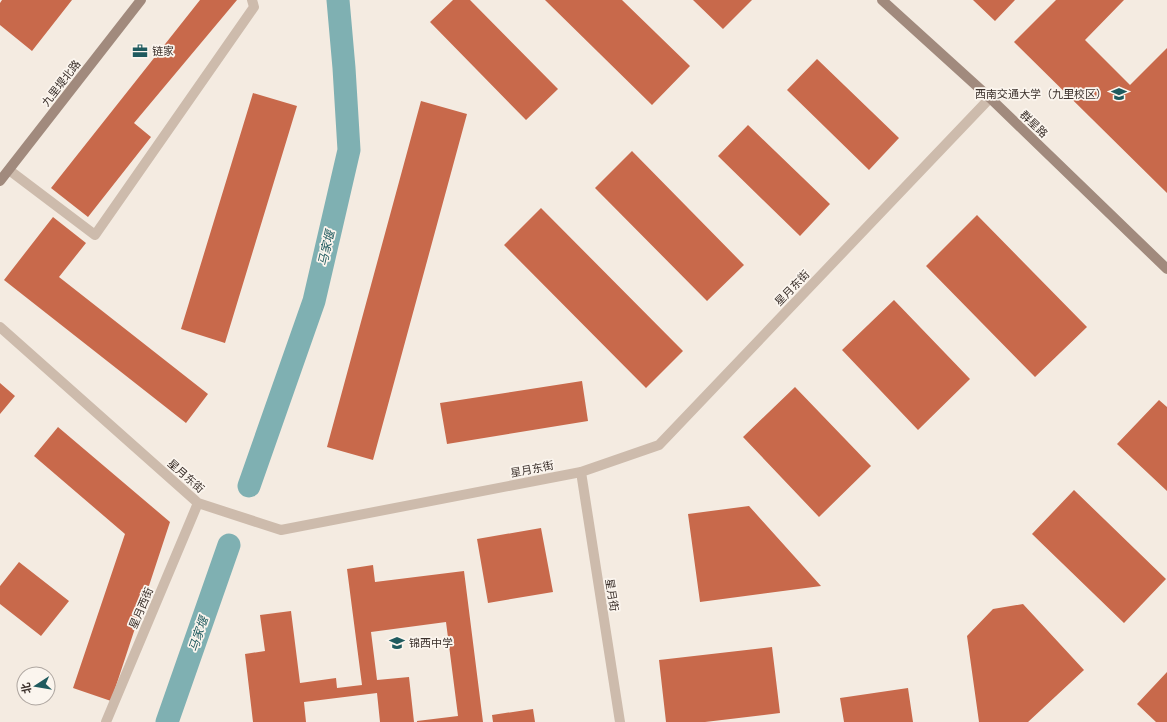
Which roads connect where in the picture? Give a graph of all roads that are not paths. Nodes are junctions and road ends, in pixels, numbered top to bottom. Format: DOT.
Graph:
graph roads {
  1 [pos="141,0"];
  2 [pos="252,0"];
  3 [pos="882,0"];
  4 [pos="990,98"];
  5 [pos="9,170"];
  6 [pos="0,181"];
  7 [pos="1167,269"];
  8 [pos="0,327"];
  9 [pos="581,472"];
  10 [pos="198,503"];
  11 [pos="106,722"];
  12 [pos="620,722"];
  1 -- 5 [label="street, 九里堤北路"];
  2 -- 5 [label="street"];
  3 -- 4 [label="street, 群星路"];
  4 -- 7 [label="street, 群星路"];
  4 -- 9 [label="street, 星月东街"];
  5 -- 6 [label="street, 九里堤北路"];
  8 -- 10 [label="street, 星月东街"];
  9 -- 10 [label="street, 星月东街"];
  9 -- 12 [label="street, 星月街"];
  10 -- 11 [label="street, 星月西街"];
}
